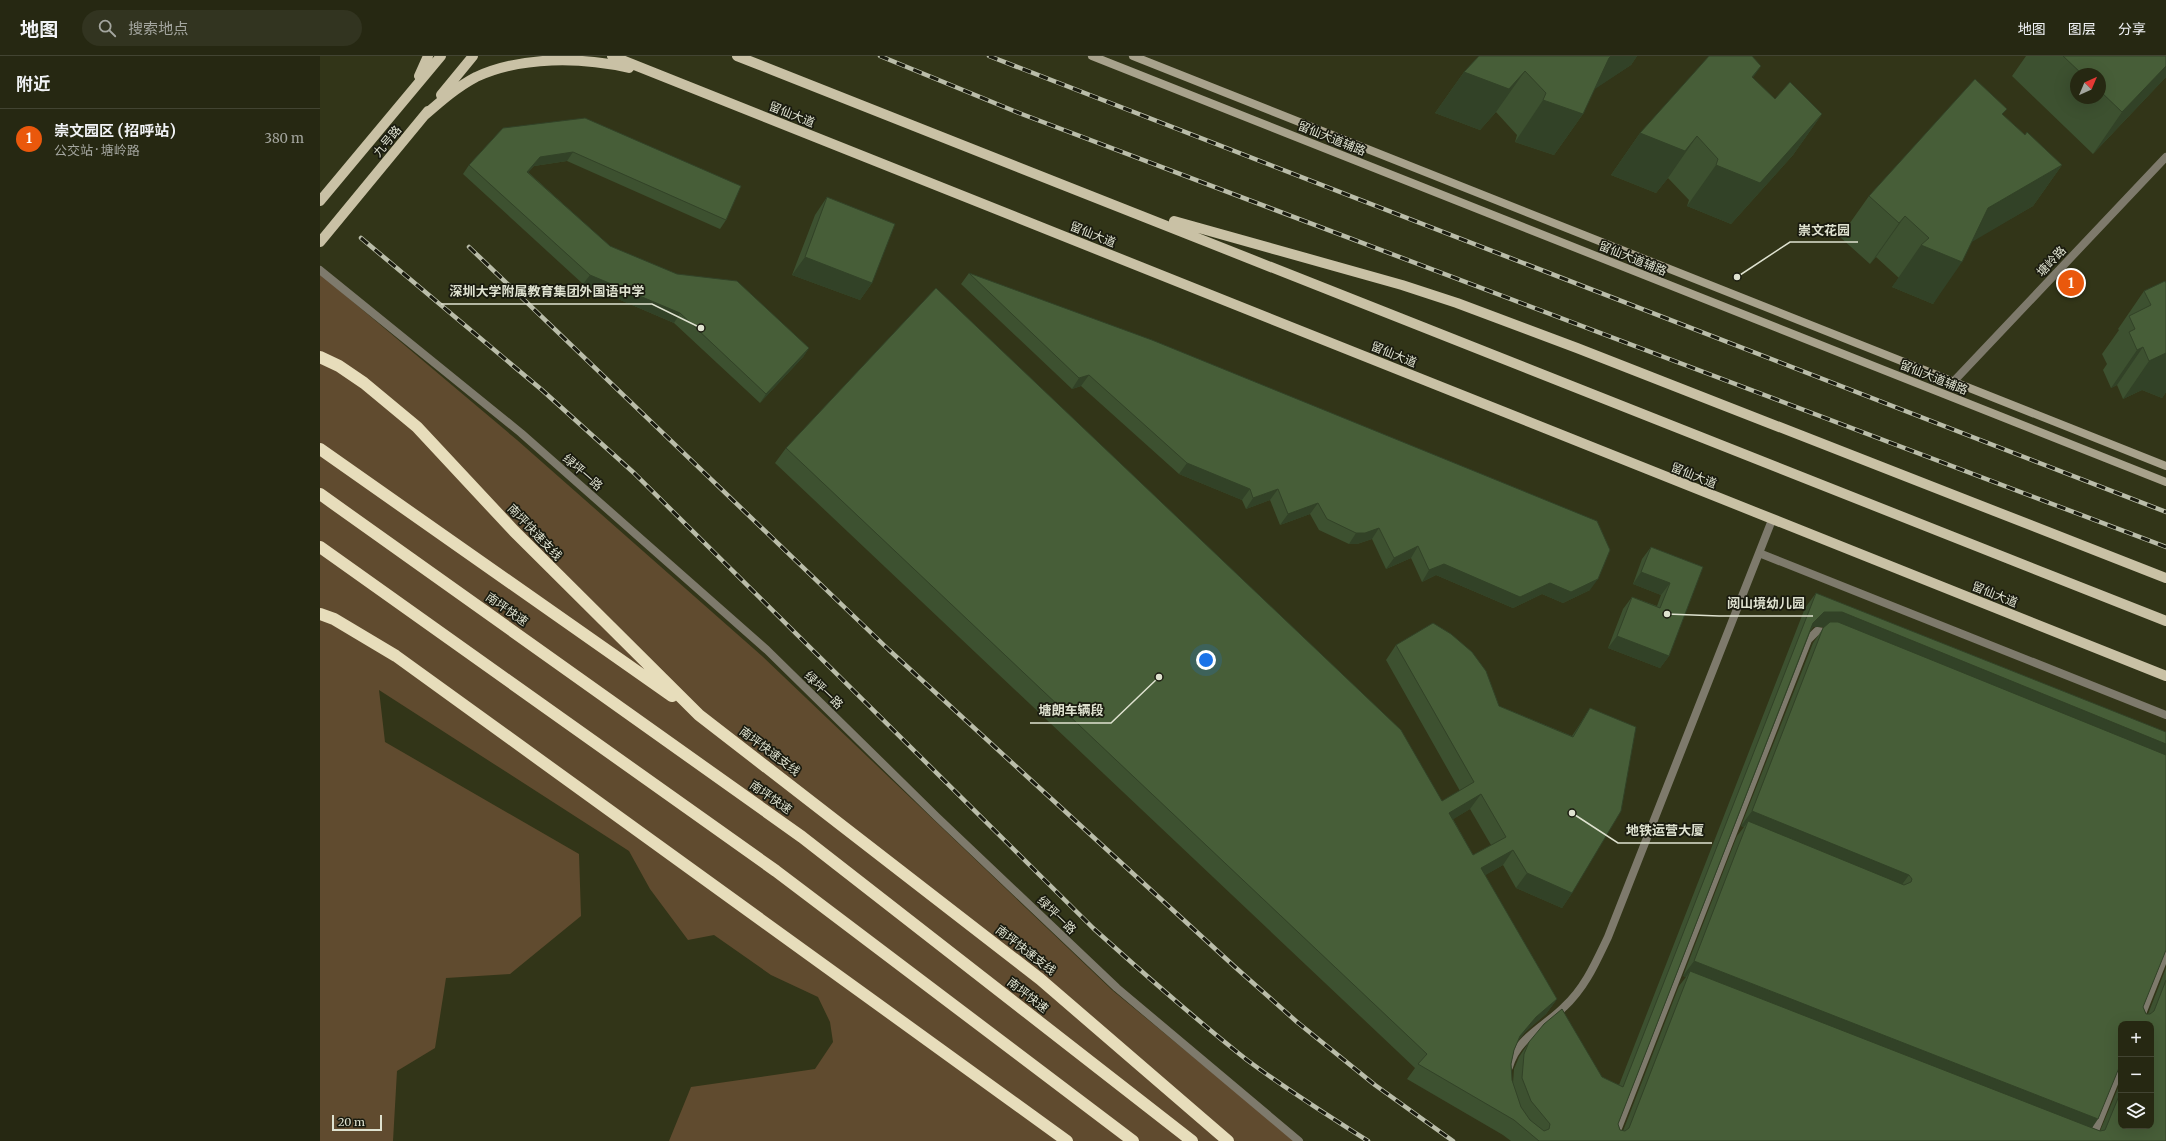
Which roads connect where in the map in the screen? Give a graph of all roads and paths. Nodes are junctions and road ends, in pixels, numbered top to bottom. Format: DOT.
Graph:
graph roads {
  1 [pos="428,56"];
  2 [pos="441,56"];
  3 [pos="473,56"];
  4 [pos="612,56"];
  5 [pos="737,56"];
  6 [pos="1092,56"];
  7 [pos="1133,56"];
  8 [pos="666,77"];
  9 [pos="408,97"];
  10 [pos="425,115"];
  11 [pos="2166,157"];
  12 [pos="320,201"];
  13 [pos="1112,203"];
  14 [pos="320,242"];
  15 [pos="320,270"];
  16 [pos="320,357"];
  17 [pos="1954,381"];
  18 [pos="320,449"];
  19 [pos="2166,466"];
  20 [pos="2166,482"];
  21 [pos="320,494"];
  22 [pos="1772,520"];
  23 [pos="320,547"];
  24 [pos="1759,553"];
  25 [pos="2166,578"];
  26 [pos="320,614"];
  27 [pos="2166,621"];
  28 [pos="1836,635"];
  29 [pos="2166,676"];
  30 [pos="699,715"];
  31 [pos="2166,715"];
  32 [pos="2166,953"];
  33 [pos="2139,1021"];
  34 [pos="2118,1073"];
  35 [pos="1506,1076"];
  36 [pos="2088,1140"];
  37 [pos="1067,1141"];
  38 [pos="1133,1141"];
  39 [pos="1192,1141"];
  40 [pos="1228,1141"];
  41 [pos="1299,1141"];
  42 [pos="1613,1141"];
  1 -- 9 [label="main road"];
  2 -- 9 [label="main road, 九号路"];
  3 -- 10 [label="main road, 九号路"];
  4 -- 8 [label="main road, 留仙大道"];
  5 -- 13 [label="main road"];
  6 -- 20 [label="main road, 留仙大道辅路"];
  7 -- 17 [label="main road, 留仙大道辅路"];
  8 -- 10 [label="main road"];
  8 -- 22 [label="main road, 留仙大道"];
  9 -- 12 [label="main road, 九号路"];
  10 -- 14 [label="main road, 九号路"];
  11 -- 17 [label="street, 塘岭路"];
  13 -- 25 [label="main road"];
  13 -- 27 [label="main road"];
  15 -- 41 [label="street, 绿坪一路"];
  16 -- 30 [label="highway, 南坪快速支线"];
  17 -- 19 [label="main road, 留仙大道辅路"];
  18 -- 30 [label="highway"];
  21 -- 39 [label="highway, 南坪快速"];
  22 -- 24 [label="street"];
  22 -- 29 [label="main road, 留仙大道"];
  23 -- 38 [label="highway"];
  24 -- 31 [label="street"];
  24 -- 35 [label="street"];
  26 -- 37 [label="highway"];
  28 -- 42 [label="street"];
  30 -- 40 [label="highway, 南坪快速支线"];
  32 -- 33 [label="street"];
  34 -- 36 [label="street"];
}
